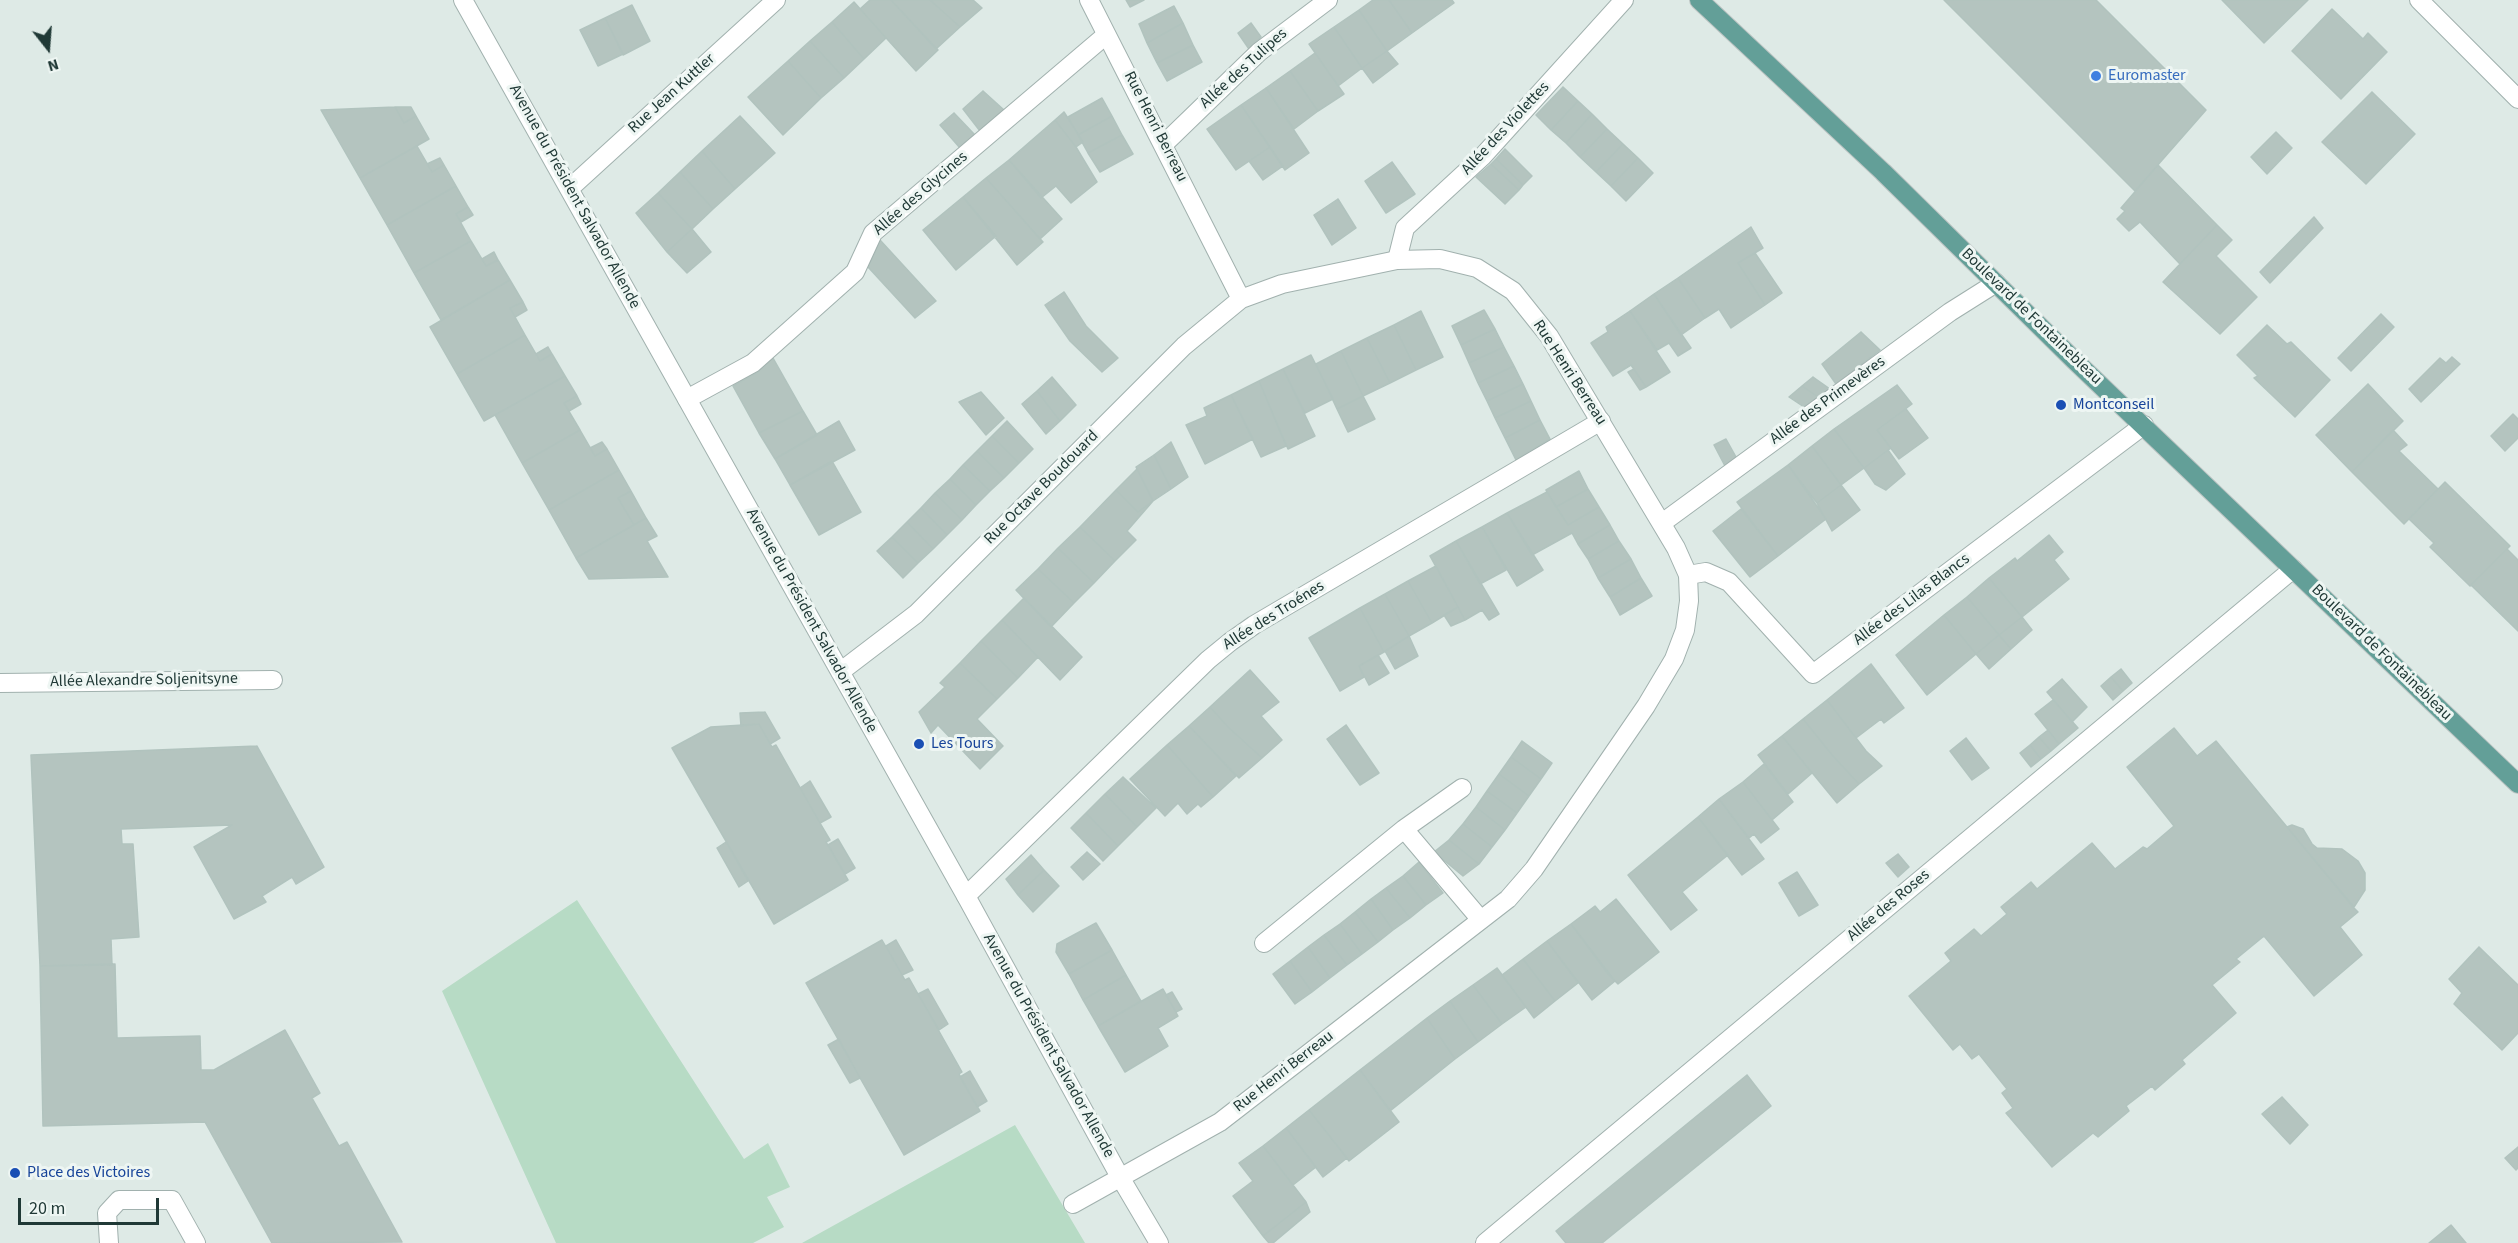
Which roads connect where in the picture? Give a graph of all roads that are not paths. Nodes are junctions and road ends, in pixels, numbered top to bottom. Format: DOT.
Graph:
graph roads {
  1 [pos="463,0"];
  2 [pos="776,0"];
  3 [pos="1089,0"];
  4 [pos="1328,0"];
  5 [pos="1624,0"];
  6 [pos="1698,0"];
  7 [pos="2420,0"];
  8 [pos="1106,35"];
  9 [pos="2518,99"];
  10 [pos="1164,144"];
  11 [pos="569,189"];
  12 [pos="1397,260"];
  13 [pos="1996,283"];
  14 [pos="1241,299"];
  15 [pos="687,399"];
  16 [pos="1601,421"];
  17 [pos="2144,425"];
  18 [pos="1662,523"];
  19 [pos="2293,569"];
  20 [pos="1688,574"];
  21 [pos="840,672"];
  22 [pos="273,680"];
  23 [pos="8,682"];
  24 [pos="2518,784"];
  25 [pos="1462,788"];
  26 [pos="1404,829"];
  27 [pos="966,896"];
  28 [pos="1481,920"];
  29 [pos="1264,943"];
  30 [pos="1120,1177"];
  31 [pos="1072,1204"];
  32 [pos="109,1243"];
  33 [pos="196,1243"];
  34 [pos="1159,1243"];
  35 [pos="1485,1243"];
  1 -- 11 [label="street, Avenue du Président Salvador Allende"];
  2 -- 11 [label="street, Rue Jean Kuttler"];
  3 -- 8 [label="street, Rue Henri Berreau"];
  4 -- 10 [label="street, Allée des Tulipes"];
  5 -- 12 [label="street, Allée des Violettes"];
  6 -- 13 [label="main road, Boulevard de Fontainebleau"];
  7 -- 9 [label="street"];
  8 -- 10 [label="street, Rue Henri Berreau"];
  8 -- 15 [label="street, Allée des Glycines"];
  10 -- 14 [label="street, Rue Henri Berreau"];
  11 -- 15 [label="street, Avenue du Président Salvador Allende"];
  12 -- 14 [label="street, Rue Henri Berreau"];
  12 -- 16 [label="street, Rue Henri Berreau"];
  13 -- 17 [label="main road, Boulevard de Fontainebleau"];
  13 -- 18 [label="street, Allée des Primevères"];
  14 -- 21 [label="street, Rue Octave Boudouard"];
  15 -- 21 [label="street, Avenue du Président Salvador Allende"];
  16 -- 18 [label="street, Rue Henri Berreau"];
  16 -- 27 [label="street, Allée des Troénes"];
  17 -- 19 [label="main road, Boulevard de Fontainebleau"];
  17 -- 20 [label="street, Allée des Lilas Blancs"];
  18 -- 20 [label="street, Rue Henri Berreau"];
  19 -- 24 [label="main road, Boulevard de Fontainebleau"];
  19 -- 35 [label="street, Allée des Roses"];
  20 -- 28 [label="street, Rue Henri Berreau"];
  21 -- 27 [label="street, Avenue du Président Salvador Allende"];
  22 -- 23 [label="street, Allée Alexandre Soljenitsyne"];
  25 -- 26 [label="street"];
  26 -- 28 [label="street"];
  26 -- 29 [label="street"];
  27 -- 30 [label="street, Avenue du Président Salvador Allende"];
  28 -- 30 [label="street, Rue Henri Berreau"];
  30 -- 31 [label="street, Rue Henri Berreau"];
  30 -- 34 [label="street, Avenue du Président Salvador Allende"];
  32 -- 33 [label="street"];
}
